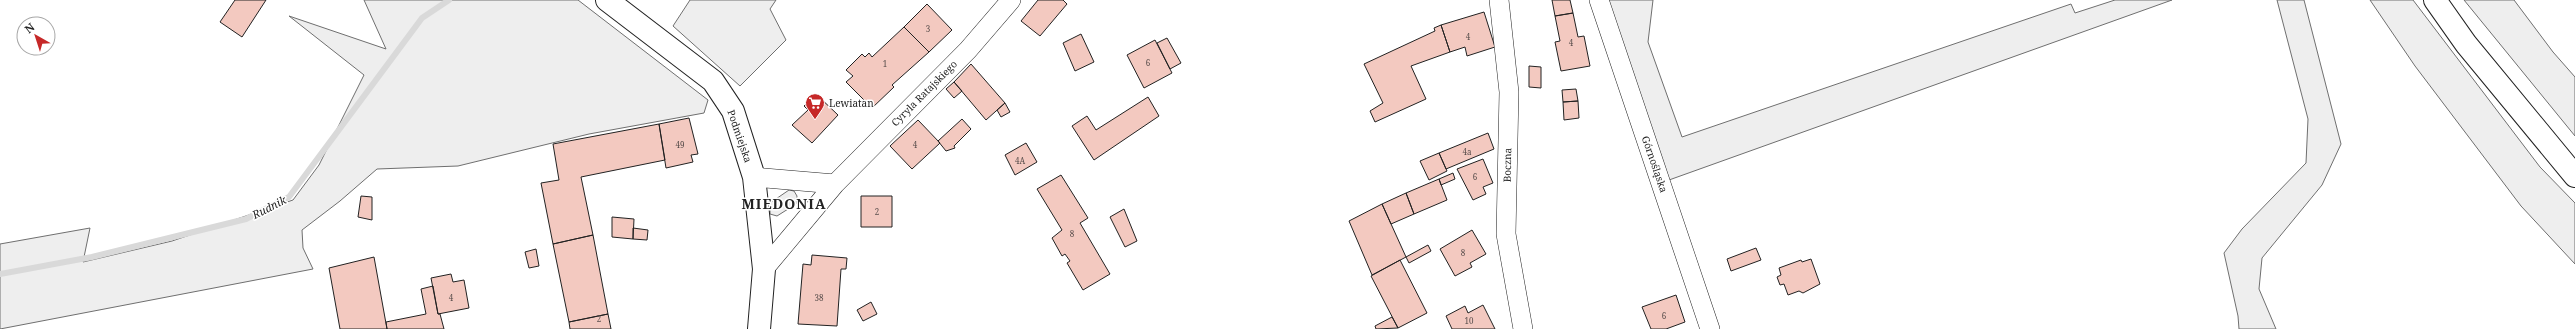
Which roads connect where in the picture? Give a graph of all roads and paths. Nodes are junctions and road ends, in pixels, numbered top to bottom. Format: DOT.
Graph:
graph roads {
  1 [pos="607,0"];
  2 [pos="1011,0"];
  3 [pos="1499,0"];
  4 [pos="1599,0"];
  5 [pos="2435,0"];
  6 [pos="2575,176"];
  7 [pos="754,177"];
  8 [pos="835,184"];
  9 [pos="764,269"];
  10 [pos="760,329"];
  11 [pos="1523,329"];
  12 [pos="1710,329"];
  1 -- 7 [label="street, Podmiejska"];
  2 -- 8 [label="street, Cyryla Ratajskiego"];
  3 -- 11 [label="street, Boczna"];
  4 -- 12 [label="street, Górnośląska"];
  5 -- 6 [label="street"];
  7 -- 8 [label="street"];
  7 -- 9 [label="street, Podmiejska"];
  8 -- 9 [label="street, Cyryla Ratajskiego"];
  9 -- 10 [label="street, Podmiejska"];
}
